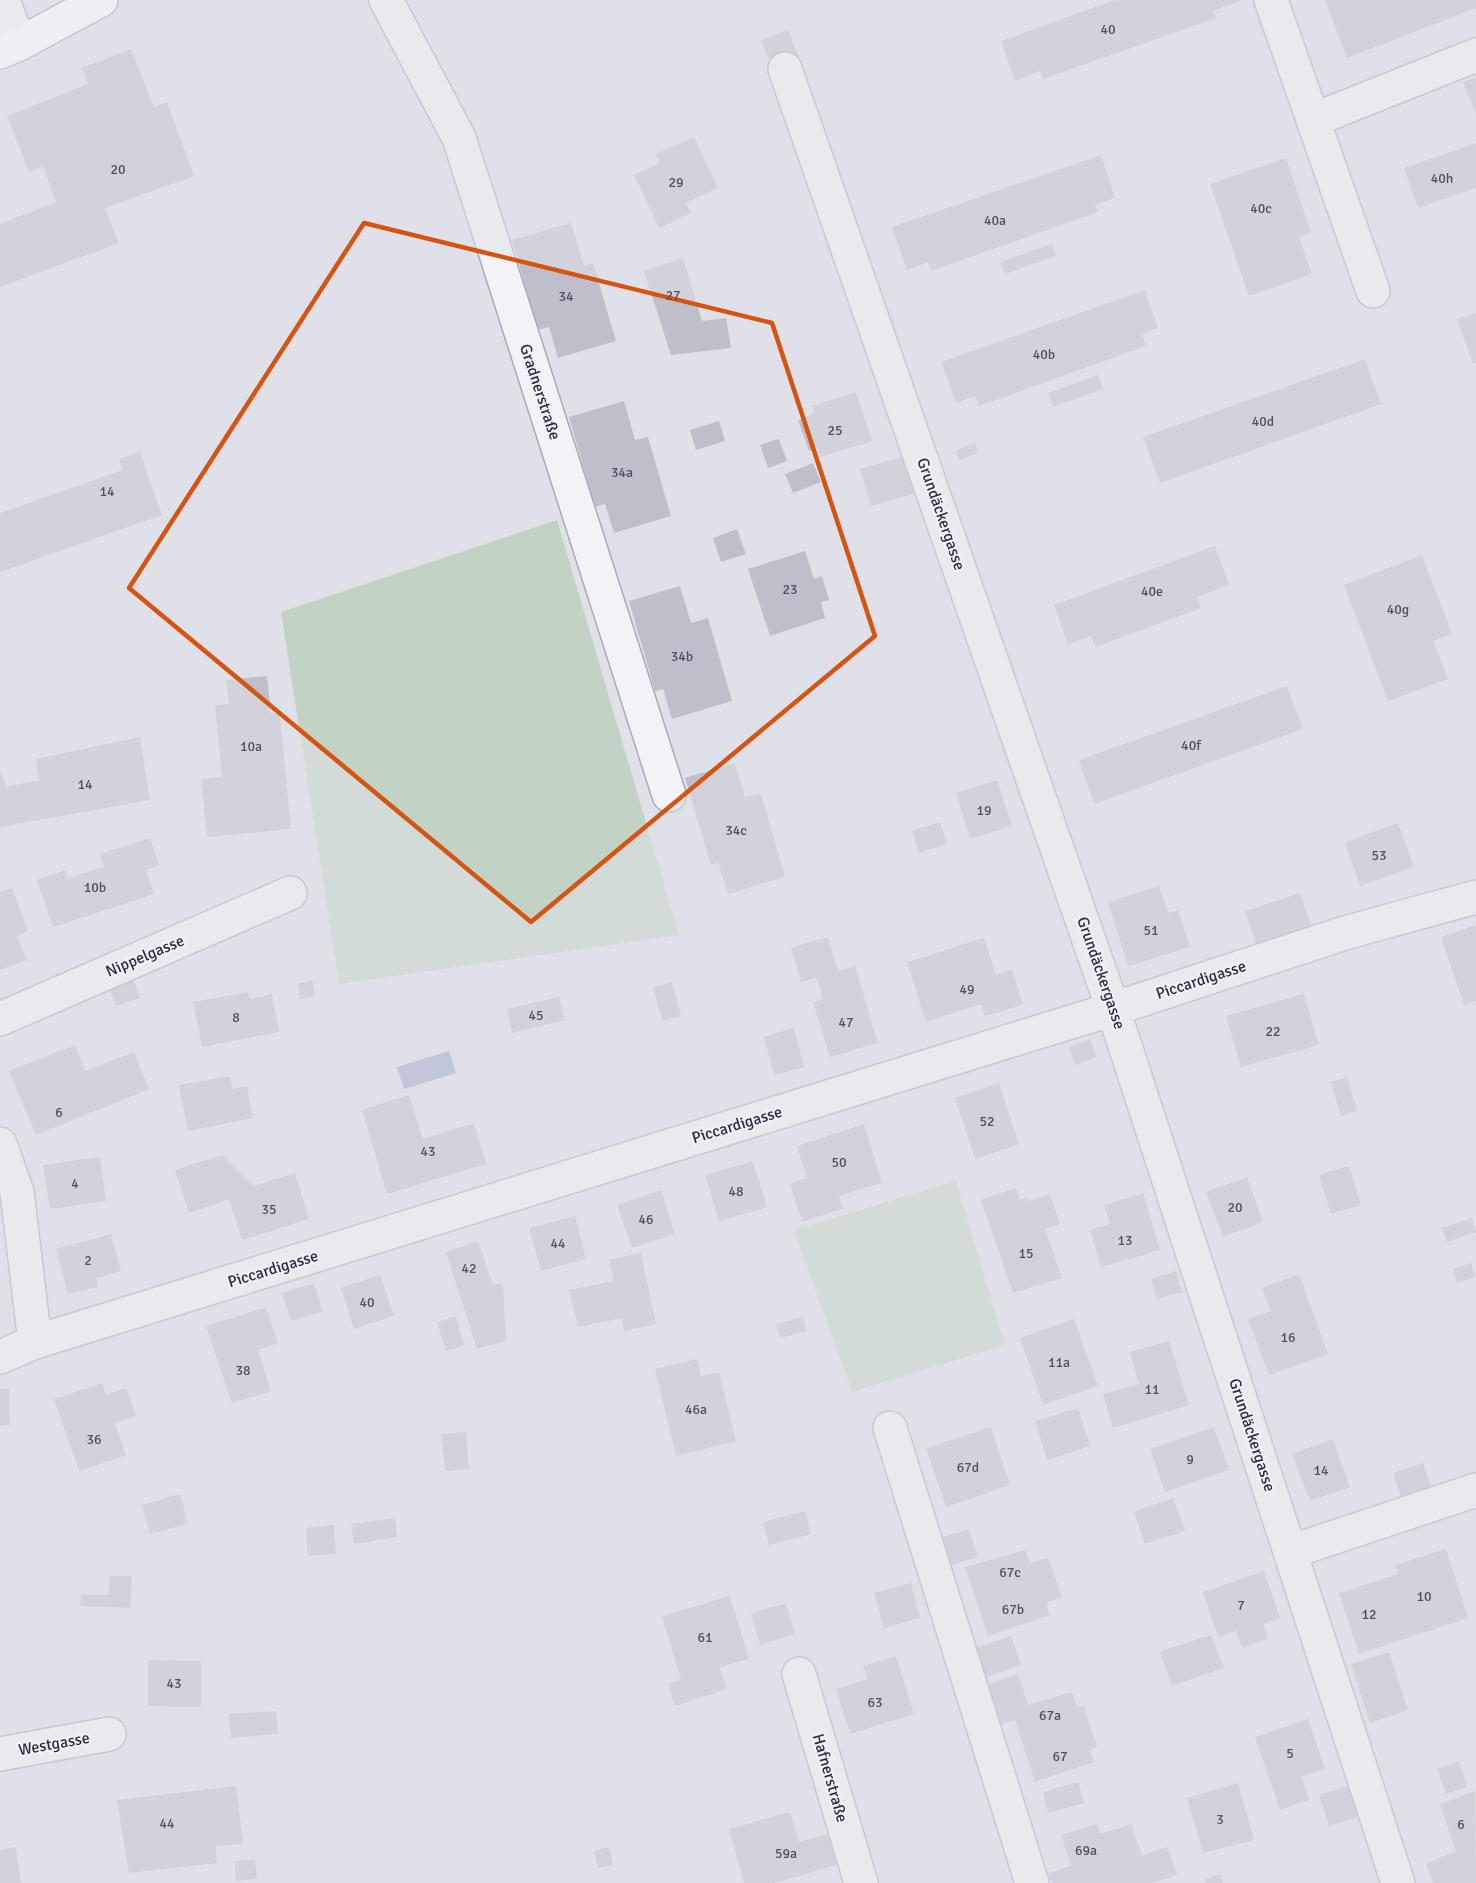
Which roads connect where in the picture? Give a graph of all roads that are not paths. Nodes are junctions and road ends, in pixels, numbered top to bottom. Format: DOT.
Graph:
graph roads {
  1 [pos="3,0"];
  2 [pos="101,0"];
  3 [pos="386,0"];
  4 [pos="1271,0"];
  5 [pos="10,47"];
  6 [pos="1476,55"];
  7 [pos="785,69"];
  8 [pos="1313,120"];
  9 [pos="1373,291"];
  10 [pos="669,795"];
  11 [pos="290,893"];
  12 [pos="1476,897"];
  13 [pos="1113,1009"];
  14 [pos="0,1018"];
  15 [pos="0,1144"];
  16 [pos="35,1342"];
  17 [pos="0,1357"];
  18 [pos="890,1428"];
  19 [pos="1476,1490"];
  20 [pos="1290,1552"];
  21 [pos="799,1674"];
  22 [pos="109,1734"];
  23 [pos="0,1754"];
  24 [pos="861,1883"];
  25 [pos="1032,1883"];
  26 [pos="1398,1883"];
  1 -- 5 [label="street"];
  2 -- 5 [label="main road"];
  3 -- 10 [label="street, Gradnerstraße"];
  4 -- 8 [label="street"];
  6 -- 8 [label="street"];
  7 -- 13 [label="street, Grundäckergasse"];
  8 -- 9 [label="street"];
  11 -- 14 [label="street, Nippelgasse"];
  12 -- 13 [label="street, Piccardigasse"];
  13 -- 16 [label="street, Piccardigasse"];
  13 -- 20 [label="street, Grundäckergasse"];
  15 -- 16 [label="street"];
  16 -- 17 [label="street, Piccardigasse"];
  18 -- 25 [label="street"];
  19 -- 20 [label="street"];
  20 -- 26 [label="street, Grundäckergasse"];
  21 -- 24 [label="street, Hafnerstraße"];
  22 -- 23 [label="street, Westgasse"];
}
